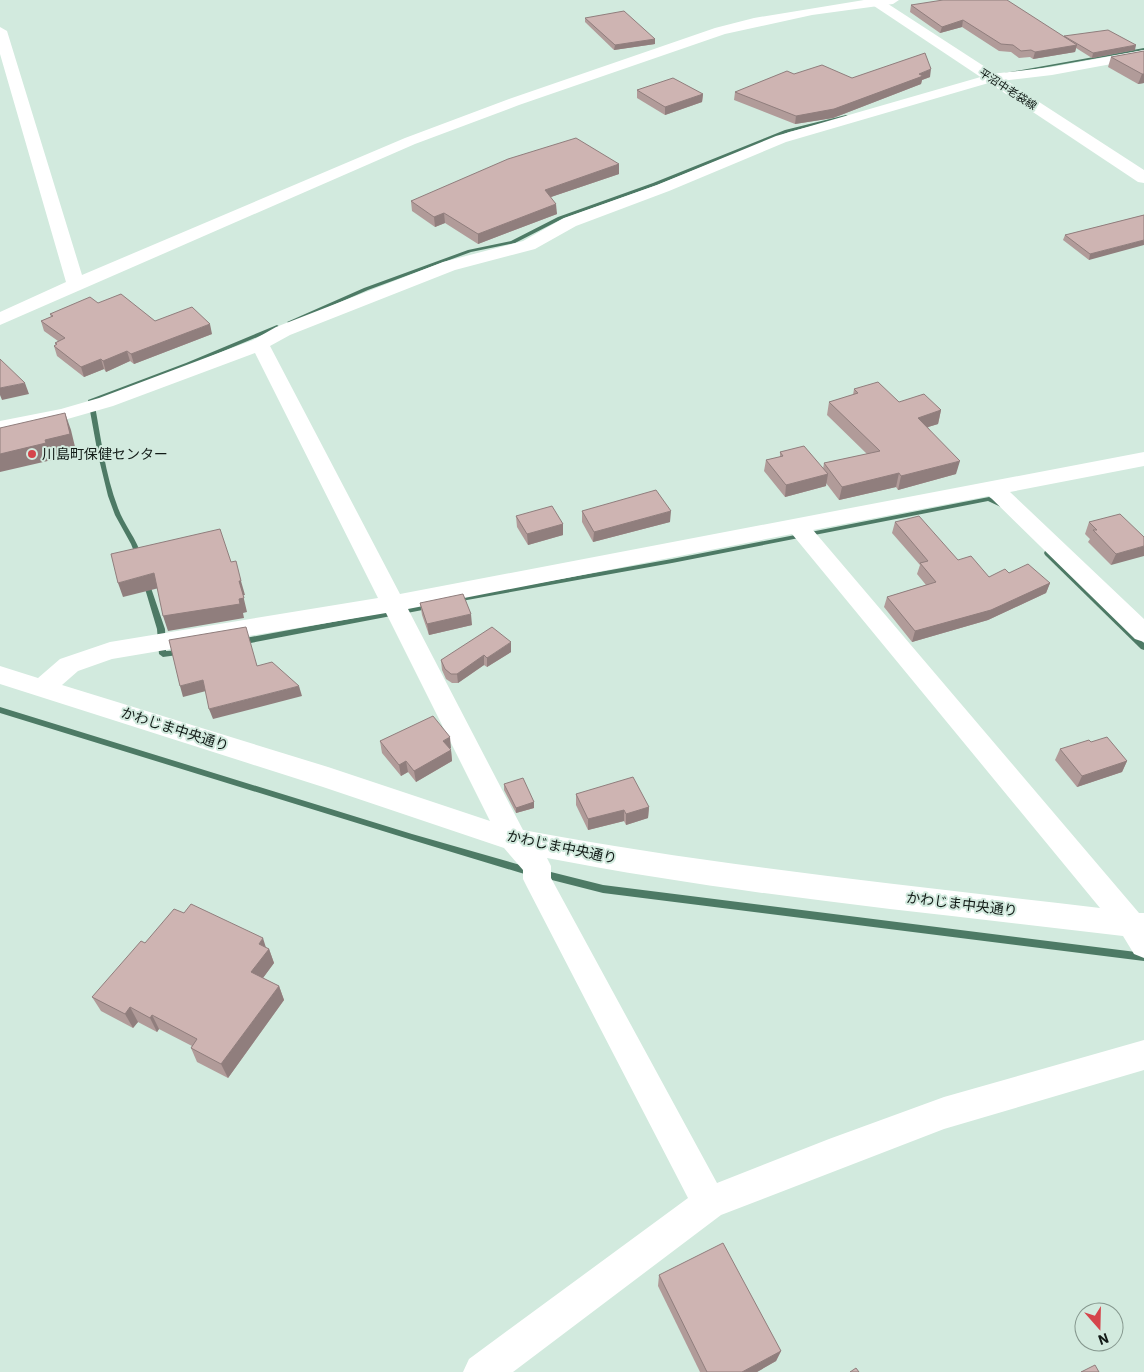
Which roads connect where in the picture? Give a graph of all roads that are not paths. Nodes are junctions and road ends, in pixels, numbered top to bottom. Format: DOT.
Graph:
graph roads {
  1 [pos="893,0"];
  2 [pos="874,1"];
  3 [pos="0,31"];
  4 [pos="1144,54"];
  5 [pos="991,78"];
  6 [pos="1144,178"];
  7 [pos="76,284"];
  8 [pos="0,320"];
  9 [pos="260,344"];
  10 [pos="0,427"];
  11 [pos="1144,459"];
  12 [pos="994,488"];
  13 [pos="796,525"];
  14 [pos="393,604"];
  15 [pos="1144,633"];
  16 [pos="0,675"];
  17 [pos="43,688"];
  18 [pos="514,840"];
  19 [pos="1140,932"];
  20 [pos="1144,1055"];
  21 [pos="709,1203"];
  22 [pos="482,1372"];
  1 -- 2 [label="street"];
  2 -- 5 [label="main road, 平沼中老袋線"];
  2 -- 7 [label="street"];
  3 -- 7 [label="street"];
  4 -- 5 [label="street"];
  5 -- 6 [label="main road, 平沼中老袋線"];
  5 -- 9 [label="street"];
  7 -- 8 [label="street"];
  9 -- 10 [label="street"];
  9 -- 14 [label="street"];
  11 -- 12 [label="street"];
  12 -- 13 [label="street"];
  12 -- 15 [label="street"];
  13 -- 14 [label="street"];
  13 -- 19 [label="street"];
  14 -- 17 [label="street"];
  14 -- 18 [label="street"];
  16 -- 17 [label="street, かわじま中央通り"];
  17 -- 18 [label="street, かわじま中央通り"];
  18 -- 19 [label="street, かわじま中央通り"];
  18 -- 21 [label="street"];
  20 -- 21 [label="street"];
  21 -- 22 [label="street"];
}
